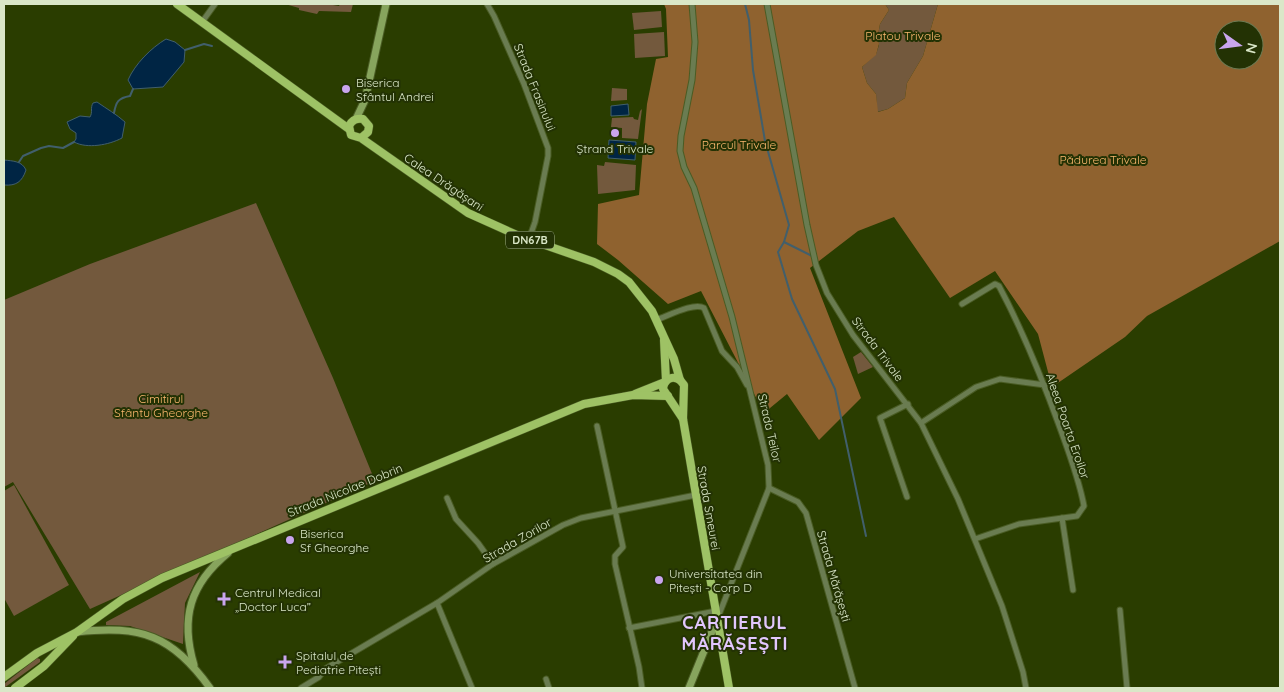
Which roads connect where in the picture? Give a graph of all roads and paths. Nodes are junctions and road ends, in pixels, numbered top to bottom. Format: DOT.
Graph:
graph roads {
  1 [pos="177,4"];
  2 [pos="215,4"];
  3 [pos="386,4"];
  4 [pos="487,4"];
  5 [pos="692,4"];
  6 [pos="767,4"];
  7 [pos="202,22"];
  8 [pos="365,100"];
  9 [pos="365,121"];
  10 [pos="352,123"];
  11 [pos="368,132"];
  12 [pos="361,138"];
  13 [pos="382,154"];
  14 [pos="529,239"];
  15 [pos="962,304"];
  16 [pos="656,320"];
  17 [pos="664,335"];
  18 [pos="680,380"];
  19 [pos="666,382"];
  20 [pos="1045,385"];
  21 [pos="683,392"];
  22 [pos="751,392"];
  23 [pos="633,395"];
  24 [pos="669,397"];
  25 [pos="908,404"];
  26 [pos="683,419"];
  27 [pos="921,422"];
  28 [pos="596,426"];
  29 [pos="769,488"];
  30 [pos="696,495"];
  31 [pos="907,497"];
  32 [pos="447,498"];
  33 [pos="615,511"];
  34 [pos="1062,518"];
  35 [pos="975,539"];
  36 [pos="232,550"];
  37 [pos="492,564"];
  38 [pos="1073,590"];
  39 [pos="438,603"];
  40 [pos="1120,610"];
  41 [pos="716,611"];
  42 [pos="717,619"];
  43 [pos="629,628"];
  44 [pos="77,632"];
  45 [pos="37,653"];
  46 [pos="44,666"];
  47 [pos="195,668"];
  48 [pos="4,677"];
  49 [pos="546,679"];
  50 [pos="15,688"];
  51 [pos="210,688"];
  52 [pos="301,688"];
  53 [pos="472,688"];
  54 [pos="548,688"];
  55 [pos="642,688"];
  56 [pos="689,688"];
  57 [pos="729,688"];
  58 [pos="855,688"];
  59 [pos="1026,688"];
  60 [pos="1127,688"];
  1 -- 7 [label="main road"];
  2 -- 7 [label="street"];
  3 -- 8 [label="street"];
  4 -- 14 [label="street, Strada Frasinului"];
  5 -- 22 [label="street, Strada Teilor"];
  6 -- 25 [label="street, Strada Trivale"];
  7 -- 10 [label="main road"];
  8 -- 9 [label="street"];
  8 -- 10 [label="street"];
  9 -- 10 [label="main road"];
  9 -- 11 [label="main road"];
  10 -- 12 [label="main road"];
  11 -- 12 [label="main road"];
  11 -- 13 [label="main road, Calea Drăgășani"];
  12 -- 13 [label="main road, Calea Drăgășani"];
  13 -- 14 [label="main road, Calea Drăgășani / DN67B"];
  14 -- 16 [label="main road, Calea Drăgășani / DN67B"];
  15 -- 20 [label="street, Aleea Poarta Eroilor"];
  16 -- 17 [label="main road, Calea Drăgășani / DN67B"];
  16 -- 22 [label="street"];
  17 -- 18 [label="main road, Calea Drăgășani"];
  17 -- 19 [label="main road, Calea Drăgășani"];
  18 -- 19 [label="main road"];
  18 -- 21 [label="main road"];
  19 -- 23 [label="main road, Strada Nicolae Dobrin"];
  19 -- 24 [label="main road"];
  20 -- 27 [label="street"];
  20 -- 34 [label="street, Aleea Poarta Eroilor"];
  21 -- 24 [label="main road"];
  21 -- 26 [label="main road, Strada Smeurei"];
  22 -- 29 [label="street, Strada Teilor"];
  23 -- 24 [label="main road, Strada Nicolae Dobrin"];
  23 -- 36 [label="main road, Strada Nicolae Dobrin"];
  24 -- 26 [label="main road, Strada Smeurei"];
  25 -- 27 [label="street, Strada Trivale"];
  25 -- 31 [label="street"];
  26 -- 30 [label="main road, Strada Smeurei"];
  27 -- 35 [label="street, Strada Trivale"];
  28 -- 33 [label="street"];
  29 -- 42 [label="street, Strada Teilor"];
  29 -- 58 [label="street, Strada Mărășești"];
  30 -- 33 [label="street, Strada Zorilor"];
  30 -- 41 [label="main road, Strada Smeurei"];
  32 -- 37 [label="street"];
  33 -- 37 [label="street, Strada Zorilor"];
  33 -- 43 [label="street"];
  34 -- 35 [label="street, Aleea Poarta Eroilor"];
  34 -- 38 [label="street"];
  35 -- 59 [label="street, Strada Trivale"];
  36 -- 44 [label="main road, Strada Nicolae Dobrin"];
  36 -- 47 [label="street"];
  37 -- 39 [label="street, Strada Zorilor"];
  39 -- 52 [label="street, Strada Zorilor"];
  39 -- 53 [label="street"];
  40 -- 60 [label="street"];
  41 -- 42 [label="main road, Strada Smeurei"];
  41 -- 43 [label="street"];
  42 -- 56 [label="street, Strada Teilor"];
  42 -- 57 [label="main road, Strada Smeurei"];
  43 -- 55 [label="street"];
  44 -- 45 [label="main road, Strada Nicolae Dobrin"];
  44 -- 46 [label="main road, Strada Nicolae Dobrin"];
  44 -- 47 [label="street"];
  45 -- 46 [label="main road"];
  45 -- 48 [label="main road, Strada Nicolae Dobrin"];
  46 -- 50 [label="main road, Strada Nicolae Dobrin"];
  47 -- 51 [label="street"];
  49 -- 54 [label="street"];
}
